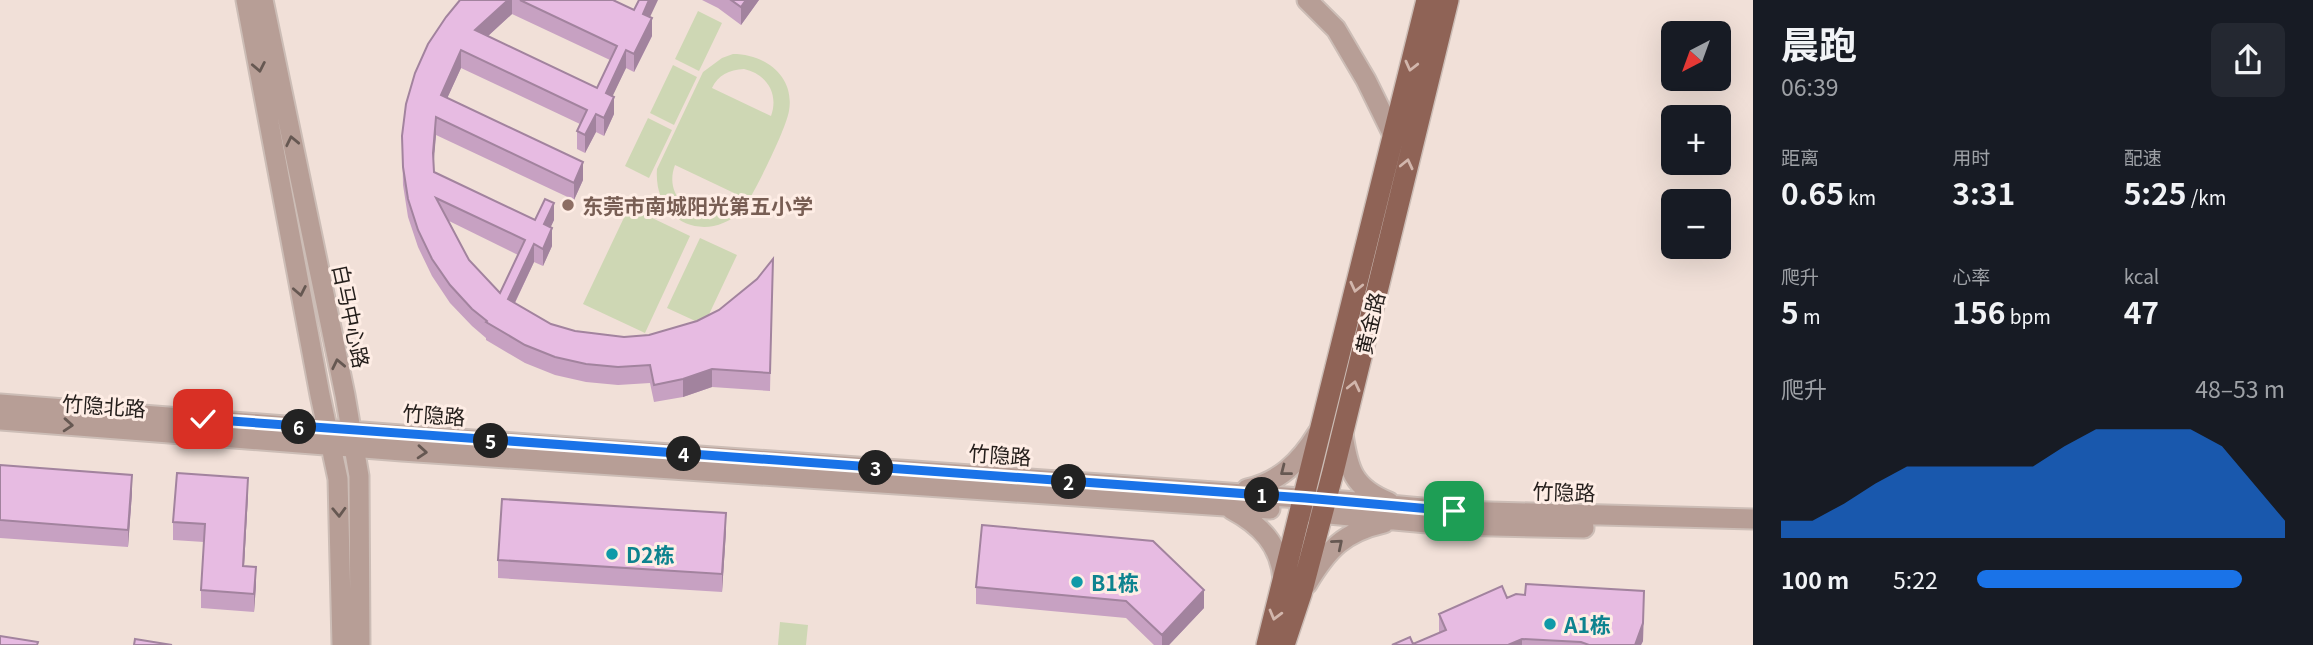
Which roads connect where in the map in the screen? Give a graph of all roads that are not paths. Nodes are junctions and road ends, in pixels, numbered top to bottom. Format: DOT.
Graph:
graph roads {
  1 [pos="246,0"];
  2 [pos="263,0"];
  3 [pos="1307,0"];
  4 [pos="1427,0"];
  5 [pos="1448,0"];
  6 [pos="1393,135"];
  7 [pos="0,404"];
  8 [pos="0,419"];
  9 [pos="1333,428"];
  10 [pos="329,437"];
  11 [pos="353,439"];
  12 [pos="1227,499"];
  13 [pos="1314,505"];
  14 [pos="1398,513"];
  15 [pos="1753,519"];
  16 [pos="1753,531"];
  17 [pos="1292,589"];
  18 [pos="342,645"];
  19 [pos="360,645"];
  20 [pos="1267,645"];
  21 [pos="1284,645"];
  1 -- 10 [label="street, one-way"];
  11 -- 2 [label="street, 白马中心路, one-way"];
  3 -- 6 [label="street"];
  4 -- 6 [label="main road, 黄金路, one-way"];
  9 -- 5 [label="main road, 黄金路, one-way"];
  6 -- 9 [label="main road, 黄金路, one-way"];
  7 -- 10 [label="street, 竹隐北路"];
  8 -- 10 [label="street, 竹隐北路, one-way"];
  9 -- 12 [label="street, one-way"];
  9 -- 13 [label="main road, 黄金路"];
  9 -- 14 [label="street"];
  10 -- 11 [label="street, 竹隐路"];
  10 -- 18 [label="street, one-way"];
  11 -- 12 [label="street, 竹隐路"];
  11 -- 19 [label="street, 白马中心路"];
  12 -- 13 [label="street, 竹隐路"];
  12 -- 17 [label="street"];
  13 -- 14 [label="street, 竹隐路"];
  13 -- 17 [label="main road, 黄金路"];
  14 -- 15 [label="street, 竹隐路"];
  14 -- 16 [label="street, 竹隐路"];
  17 -- 14 [label="street, one-way"];
  17 -- 20 [label="main road, 黄金路, one-way"];
  17 -- 21 [label="main road, 黄金路"];
}
